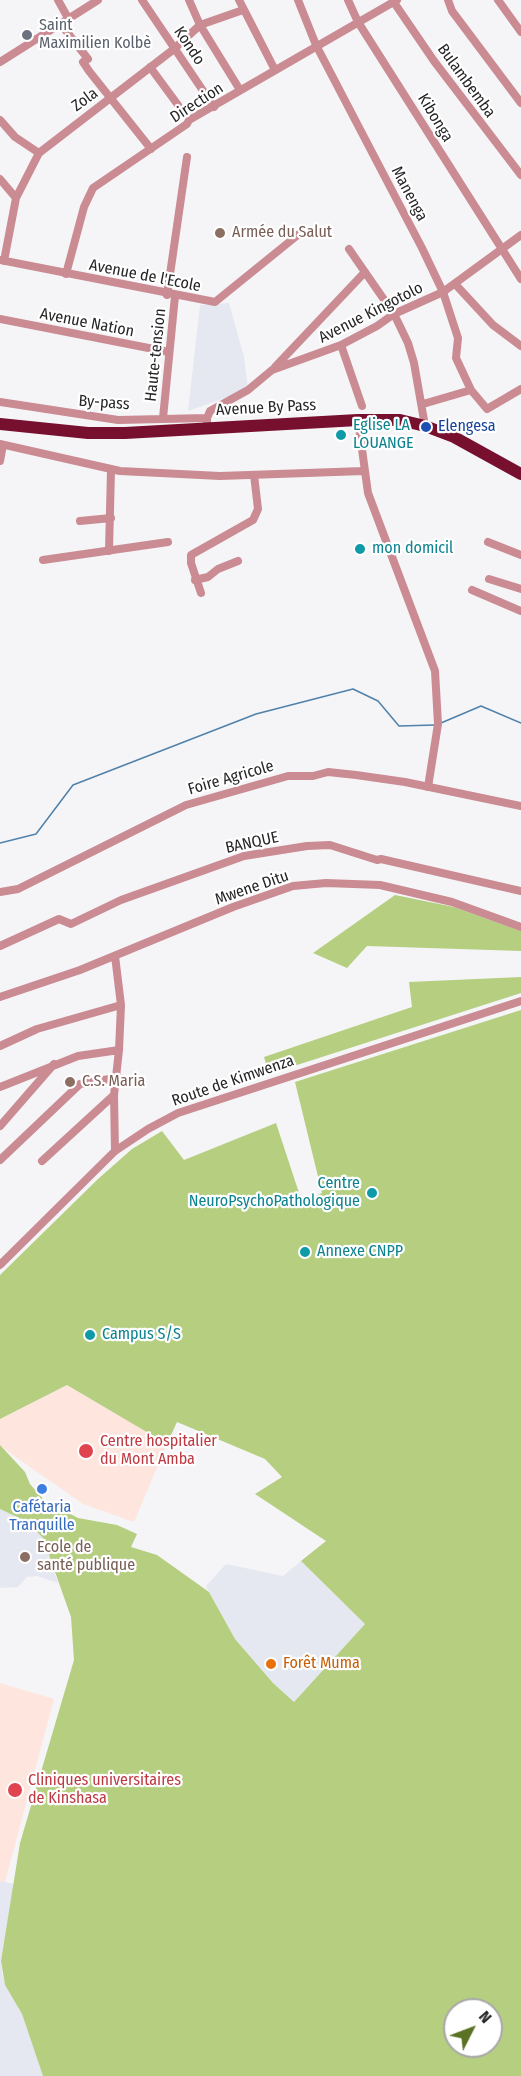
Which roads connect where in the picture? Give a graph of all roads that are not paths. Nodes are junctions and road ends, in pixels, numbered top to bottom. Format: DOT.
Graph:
graph roads {
  1 [pos="58,0"];
  2 [pos="98,0"];
  3 [pos="141,0"];
  4 [pos="189,0"];
  5 [pos="239,0"];
  6 [pos="298,0"];
  7 [pos="348,0"];
  8 [pos="447,0"];
  9 [pos="498,0"];
  10 [pos="394,1"];
  11 [pos="243,10"];
  12 [pos="68,18"];
  13 [pos="357,22"];
  14 [pos="60,23"];
  15 [pos="200,25"];
  16 [pos="521,32"];
  17 [pos="316,45"];
  18 [pos="174,49"];
  19 [pos="0,62"];
  20 [pos="150,67"];
  21 [pos="275,70"];
  22 [pos="240,90"];
  23 [pos="110,98"];
  24 [pos="521,103"];
  25 [pos="178,105"];
  26 [pos="214,107"];
  27 [pos="0,120"];
  28 [pos="151,149"];
  29 [pos="39,153"];
  30 [pos="187,157"];
  31 [pos="521,175"];
  32 [pos="0,179"];
  33 [pos="16,198"];
  34 [pos="299,234"];
  35 [pos="521,235"];
  36 [pos="349,249"];
  37 [pos="500,249"];
  38 [pos="2,260"];
  39 [pos="364,272"];
  40 [pos="66,274"];
  41 [pos="521,279"];
  42 [pos="456,285"];
  43 [pos="443,292"];
  44 [pos="171,295"];
  45 [pos="394,314"];
  46 [pos="0,319"];
  47 [pos="341,345"];
  48 [pos="521,346"];
  49 [pos="169,352"];
  50 [pos="273,370"];
  51 [pos="521,389"];
  52 [pos="471,390"];
  53 [pos="0,402"];
  54 [pos="423,404"];
  55 [pos="362,406"];
  56 [pos="163,418"];
  57 [pos="358,420"];
  58 [pos="207,423"];
  59 [pos="0,424"];
  60 [pos="425,426"];
  61 [pos="1,444"];
  62 [pos="0,461"];
  63 [pos="111,470"];
  64 [pos="364,471"];
  65 [pos="521,474"];
  66 [pos="254,475"];
  67 [pos="111,518"];
  68 [pos="80,521"];
  69 [pos="168,542"];
  70 [pos="488,542"];
  71 [pos="109,551"];
  72 [pos="521,555"];
  73 [pos="43,560"];
  74 [pos="238,561"];
  75 [pos="489,579"];
  76 [pos="195,580"];
  77 [pos="521,589"];
  78 [pos="472,590"];
  79 [pos="201,592"];
  80 [pos="521,611"];
  81 [pos="428,787"];
  82 [pos="521,806"];
  83 [pos="521,891"];
  84 [pos="0,892"];
  85 [pos="521,927"];
  86 [pos="0,946"];
  87 [pos="115,956"];
  88 [pos="0,997"];
  89 [pos="521,1001"];
  90 [pos="121,1005"];
  91 [pos="0,1046"];
  92 [pos="119,1050"];
  93 [pos="54,1064"];
  94 [pos="115,1078"];
  95 [pos="0,1087"];
  96 [pos="114,1095"];
  97 [pos="0,1126"];
  98 [pos="115,1151"];
  99 [pos="0,1160"];
  100 [pos="42,1161"];
  101 [pos="0,1265"];
  1 -- 12 [label="street"];
  2 -- 12 [label="street"];
  3 -- 18 [label="street, Kondo"];
  4 -- 15 [label="street"];
  5 -- 11 [label="street"];
  6 -- 17 [label="street, Manenga"];
  7 -- 13 [label="street, Kibonga"];
  8 -- 24 [label="street"];
  9 -- 16 [label="street"];
  10 -- 13 [label="street, Direction"];
  10 -- 31 [label="street, Bulambemba"];
  11 -- 15 [label="street, Zola"];
  11 -- 21 [label="street"];
  12 -- 14 [label="street"];
  13 -- 17 [label="street, Direction"];
  13 -- 37 [label="street, Kibonga"];
  14 -- 19 [label="street"];
  14 -- 23 [label="street"];
  15 -- 18 [label="street, Zola"];
  15 -- 22 [label="street"];
  17 -- 21 [label="street, Direction"];
  17 -- 43 [label="street, Manenga"];
  18 -- 20 [label="street, Zola"];
  18 -- 26 [label="street, Kondo"];
  20 -- 23 [label="street, Zola"];
  20 -- 25 [label="street"];
  21 -- 22 [label="street, Direction"];
  22 -- 26 [label="street, Direction"];
  23 -- 28 [label="street"];
  23 -- 29 [label="street, Zola"];
  26 -- 28 [label="street, Direction"];
  27 -- 29 [label="street"];
  28 -- 40 [label="street, Direction"];
  29 -- 33 [label="street, Zola"];
  30 -- 44 [label="street, Haute-tension"];
  32 -- 33 [label="street"];
  33 -- 38 [label="street, Zola"];
  34 -- 44 [label="street, Avenue de l'Ecole"];
  35 -- 37 [label="street, Avenue Kingotolo"];
  36 -- 39 [label="street"];
  37 -- 41 [label="street, Kibonga"];
  37 -- 42 [label="street, Avenue Kingotolo"];
  38 -- 40 [label="street, Avenue de l'Ecole"];
  39 -- 45 [label="street"];
  39 -- 50 [label="street"];
  40 -- 44 [label="street, Avenue de l'Ecole"];
  42 -- 43 [label="street, Avenue Kingotolo"];
  42 -- 48 [label="street"];
  43 -- 45 [label="street, Avenue Kingotolo"];
  43 -- 52 [label="street, Manenga"];
  44 -- 49 [label="street, Haute-tension"];
  45 -- 47 [label="street, Avenue Kingotolo"];
  45 -- 54 [label="street"];
  46 -- 49 [label="street, Avenue Nation"];
  47 -- 50 [label="street, Avenue Kingotolo"];
  47 -- 55 [label="street"];
  49 -- 56 [label="street, Haute-tension"];
  50 -- 58 [label="street, Avenue Kingotolo"];
  51 -- 52 [label="street, Manenga"];
  52 -- 54 [label="street"];
  53 -- 56 [label="street, By-pass"];
  54 -- 60 [label="street"];
  56 -- 58 [label="street, By-pass"];
  57 -- 58 [label="highway, Avenue By Pass"];
  57 -- 60 [label="highway, Avenue By Pass"];
  57 -- 64 [label="street"];
  58 -- 59 [label="highway, Avenue By Pass"];
  60 -- 65 [label="highway, Avenue By Pass"];
  61 -- 62 [label="street"];
  61 -- 63 [label="street"];
  63 -- 66 [label="street"];
  63 -- 67 [label="street"];
  64 -- 66 [label="street"];
  64 -- 81 [label="street"];
  66 -- 76 [label="street"];
  67 -- 68 [label="street"];
  67 -- 71 [label="street"];
  69 -- 71 [label="street"];
  70 -- 72 [label="street"];
  71 -- 73 [label="street"];
  74 -- 76 [label="street"];
  75 -- 77 [label="street"];
  76 -- 79 [label="street"];
  78 -- 80 [label="street"];
  81 -- 82 [label="street, Foire Agricole"];
  81 -- 84 [label="street, Foire Agricole"];
  83 -- 86 [label="street, BANQUE"];
  85 -- 87 [label="street, Mwene Ditu"];
  87 -- 88 [label="street, Mwene Ditu"];
  87 -- 90 [label="street"];
  89 -- 98 [label="street, Route de Kimwenza"];
  90 -- 91 [label="street"];
  90 -- 92 [label="street"];
  92 -- 93 [label="street"];
  92 -- 94 [label="street"];
  93 -- 95 [label="street"];
  93 -- 97 [label="street"];
  94 -- 96 [label="street"];
  94 -- 99 [label="street"];
  96 -- 98 [label="street"];
  96 -- 100 [label="street"];
  98 -- 101 [label="street, Route de Kimwenza"];
}
